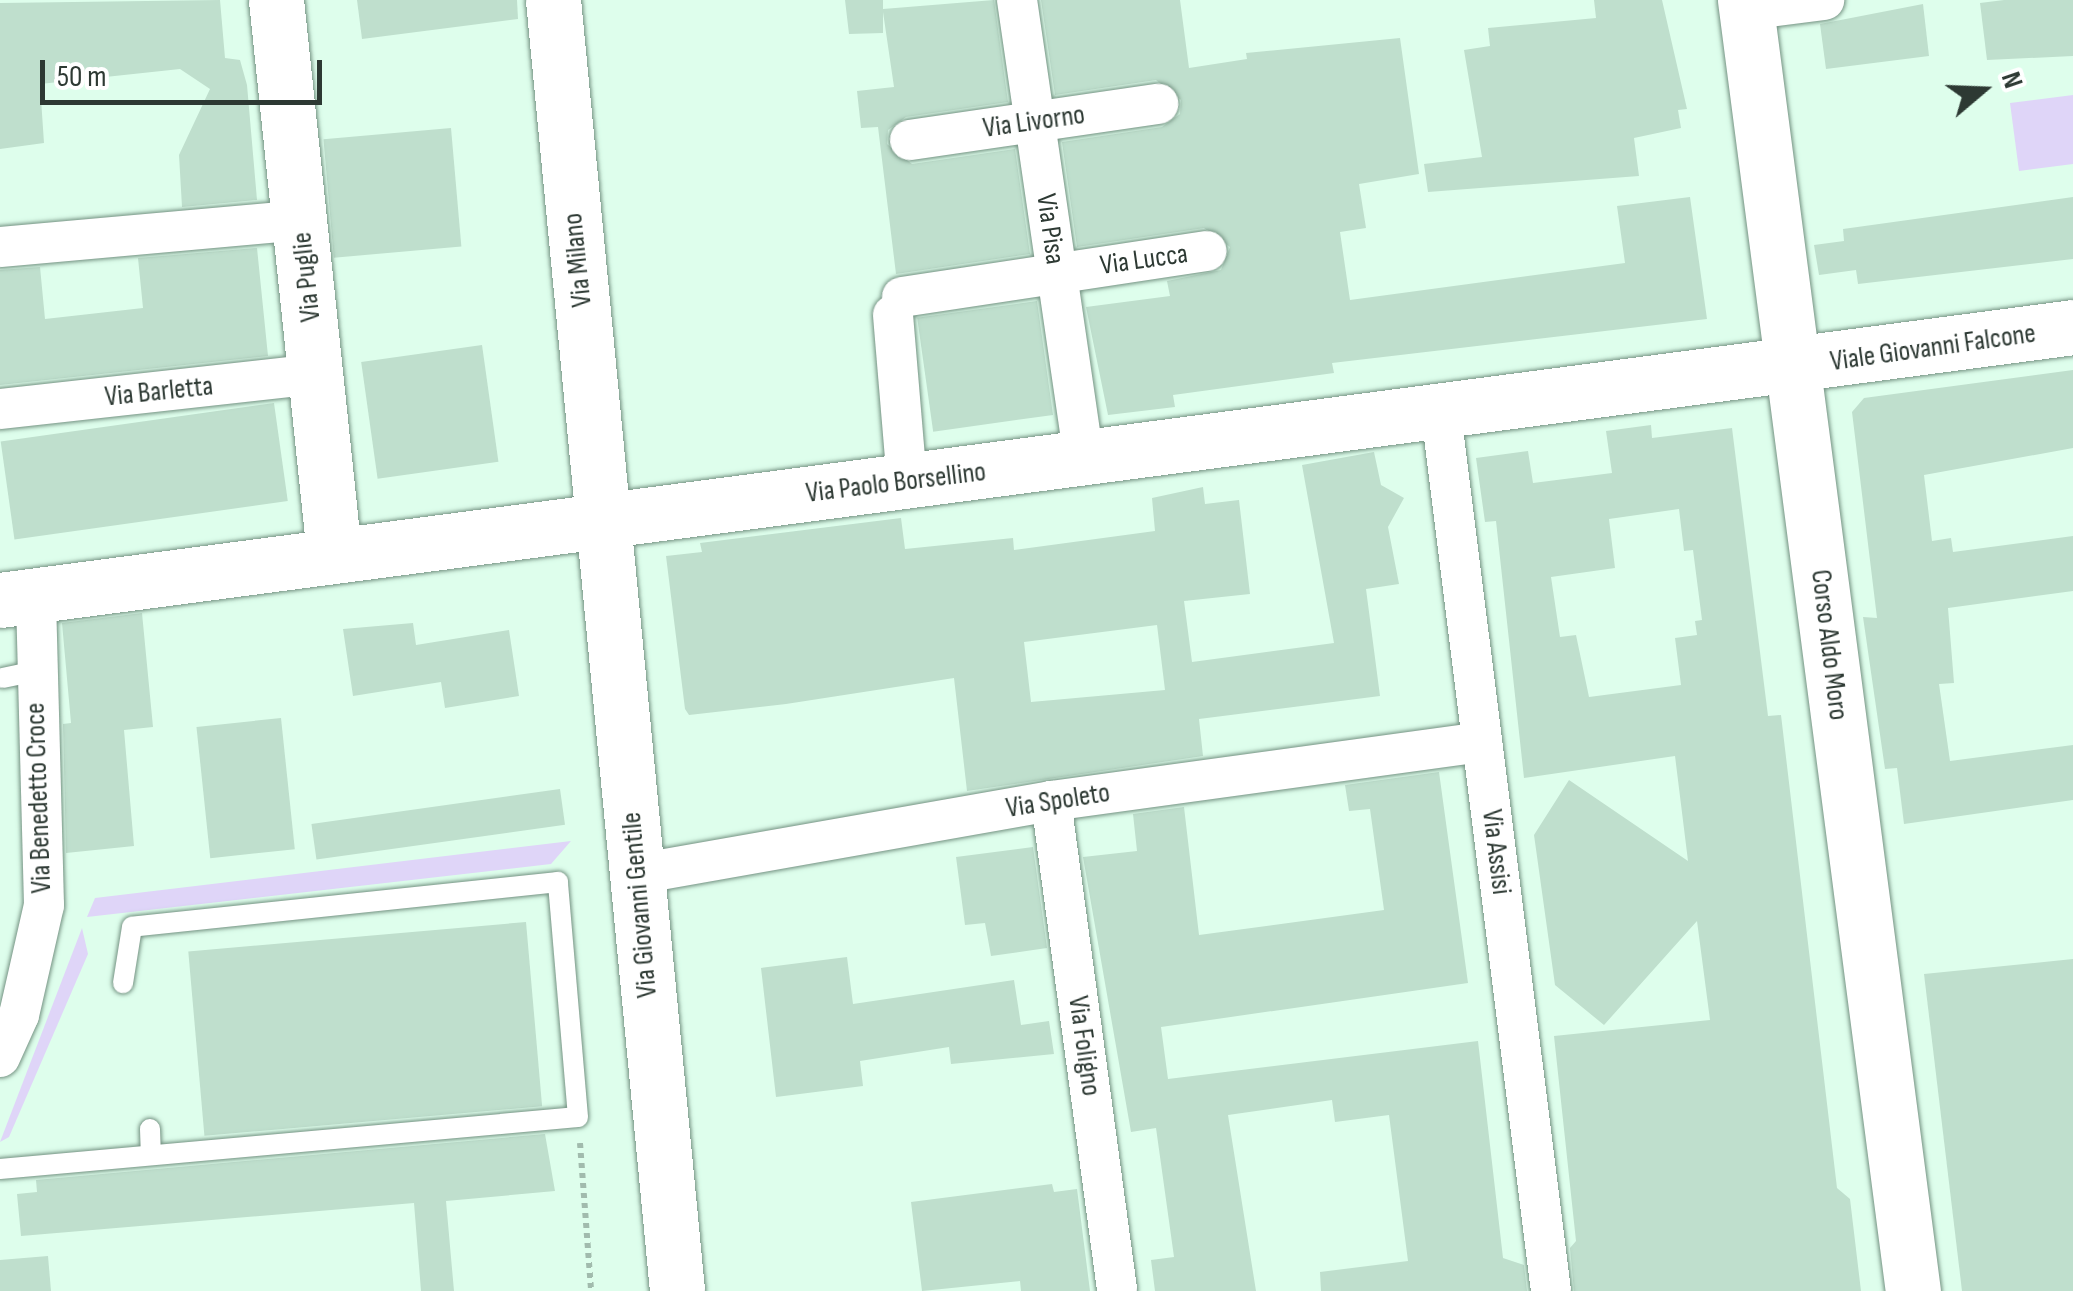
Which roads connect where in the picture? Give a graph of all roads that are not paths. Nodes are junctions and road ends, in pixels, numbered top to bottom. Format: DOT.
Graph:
graph roads {
  1 [pos="276,0"];
  2 [pos="552,0"];
  3 [pos="1017,0"];
  4 [pos="1824,0"];
  5 [pos="1745,5"];
  6 [pos="1158,104"];
  7 [pos="1034,122"];
  8 [pos="910,140"];
  9 [pos="301,220"];
  10 [pos="0,246"];
  11 [pos="1207,250"];
  12 [pos="1056,273"];
  13 [pos="2073,327"];
  14 [pos="1792,368"];
  15 [pos="318,374"];
  16 [pos="0,409"];
  17 [pos="1440,413"];
  18 [pos="1084,458"];
  19 [pos="908,481"];
  20 [pos="604,520"];
  21 [pos="334,554"];
  22 [pos="18,596"];
  23 [pos="1482,742"];
  24 [pos="1050,801"];
  25 [pos="637,874"];
  26 [pos="123,982"];
  27 [pos="0,1057"];
  28 [pos="150,1129"];
  29 [pos="37,1143"];
  30 [pos="151,1154"];
  31 [pos="30,1166"];
  32 [pos="0,1169"];
  33 [pos="676,1291"];
  34 [pos="1118,1291"];
  35 [pos="1551,1291"];
  36 [pos="1913,1291"];
  1 -- 9 [label="street, Via Puglie"];
  2 -- 20 [label="street, Via Milano"];
  3 -- 7 [label="street, Via Pisa"];
  4 -- 5 [label="street"];
  5 -- 14 [label="street, Corso Aldo Moro"];
  6 -- 7 [label="street, Via Livorno"];
  7 -- 8 [label="street, Via Livorno"];
  7 -- 12 [label="street, Via Pisa"];
  9 -- 10 [label="street"];
  9 -- 15 [label="street, Via Puglie"];
  11 -- 12 [label="street, Via Lucca"];
  12 -- 18 [label="street, Via Pisa"];
  12 -- 19 [label="street, Via Lucca"];
  13 -- 14 [label="street, Viale Giovanni Falcone"];
  14 -- 17 [label="street, Via Paolo Borsellino"];
  14 -- 36 [label="street, Corso Aldo Moro"];
  15 -- 16 [label="street, Via Barletta"];
  15 -- 21 [label="street, Via Puglie"];
  17 -- 18 [label="street, Via Paolo Borsellino"];
  17 -- 23 [label="street, Via Assisi"];
  18 -- 19 [label="street, Via Paolo Borsellino"];
  19 -- 20 [label="street, Via Paolo Borsellino"];
  20 -- 21 [label="street, Via Paolo Borsellino"];
  20 -- 25 [label="street, Via Giovanni Gentile"];
  21 -- 22 [label="street, Via Paolo Borsellino"];
  22 -- 27 [label="street, Via Benedetto Croce"];
  23 -- 24 [label="street, Via Spoleto"];
  23 -- 35 [label="street, Via Assisi"];
  24 -- 25 [label="street, Via Spoleto"];
  24 -- 34 [label="street, Via Foligno"];
  25 -- 33 [label="street, Via Giovanni Gentile"];
  26 -- 30 [label="lane"];
  28 -- 30 [label="lane"];
  29 -- 31 [label="lane"];
  30 -- 31 [label="lane"];
  31 -- 32 [label="lane"];
}
